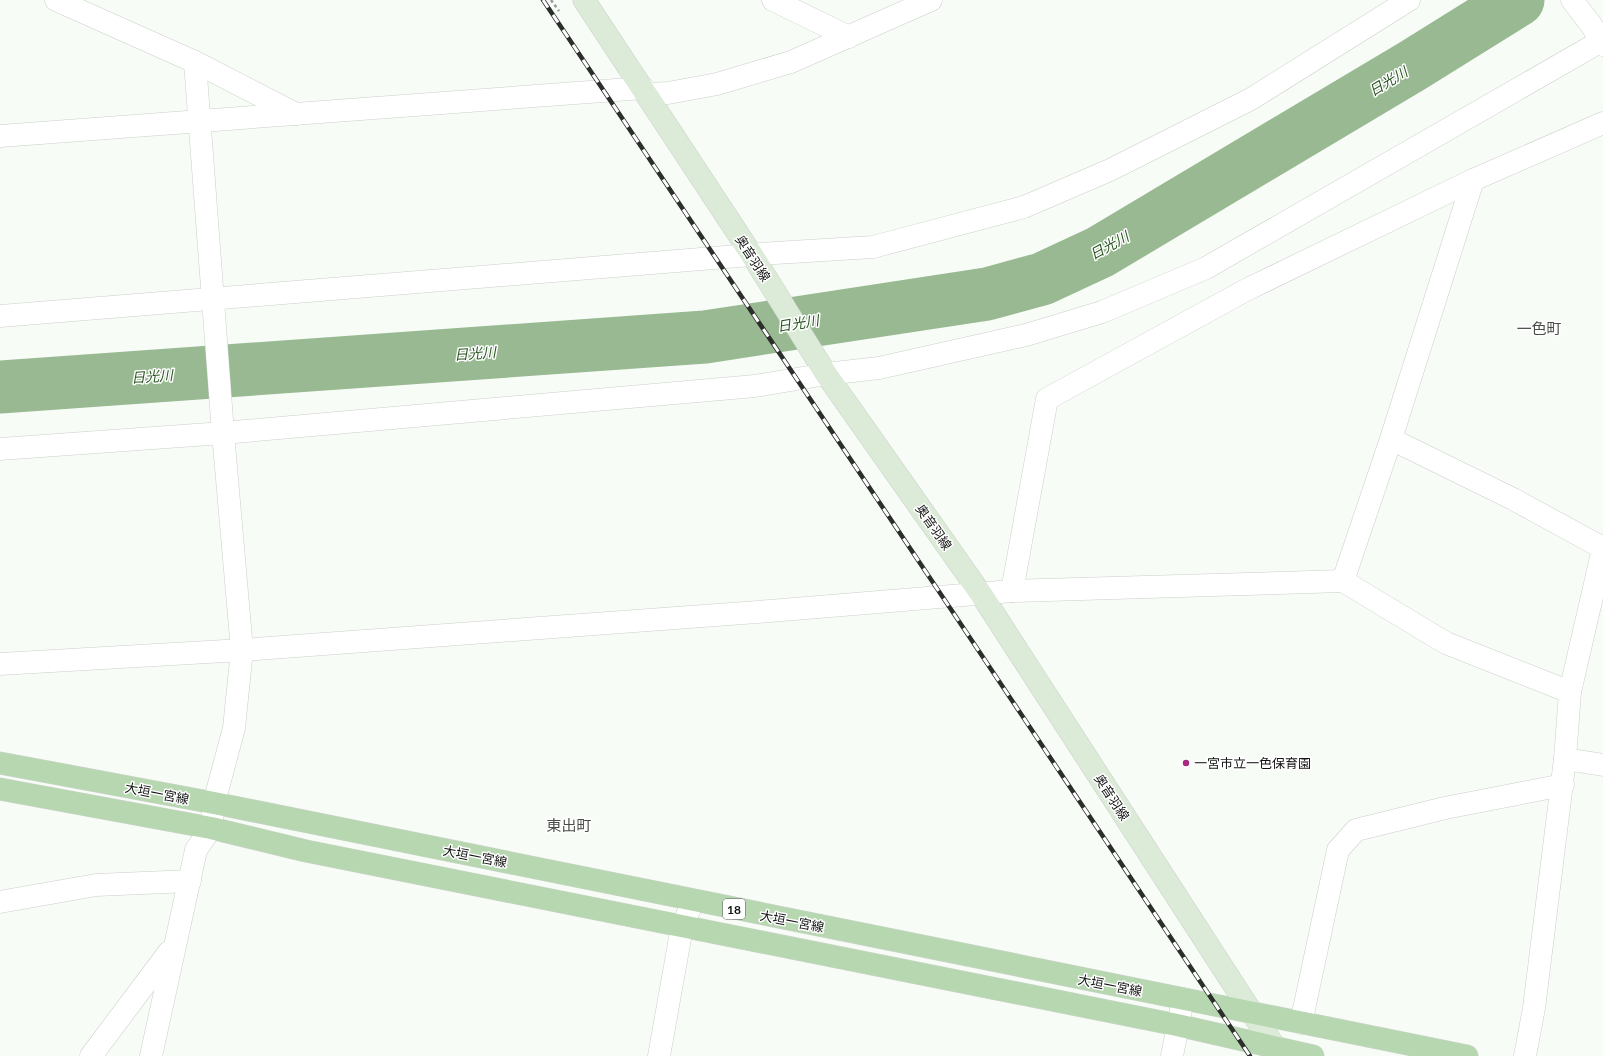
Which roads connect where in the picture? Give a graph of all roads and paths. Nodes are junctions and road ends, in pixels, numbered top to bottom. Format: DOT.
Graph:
graph roads {
  1 [pos="56,0"];
  2 [pos="584,0"];
  3 [pos="774,0"];
  4 [pos="1409,0"];
  5 [pos="1572,0"];
  6 [pos="922,2"];
  7 [pos="849,37"];
  8 [pos="1600,38"];
  9 [pos="195,62"];
  10 [pos="645,92"];
  11 [pos="296,114"];
  12 [pos="200,123"];
  13 [pos="1603,123"];
  14 [pos="0,136"];
  15 [pos="1473,180"];
  16 [pos="755,260"];
  17 [pos="213,304"];
  18 [pos="0,316"];
  19 [pos="824,371"];
  20 [pos="222,424"];
  21 [pos="1391,439"];
  22 [pos="0,449"];
  23 [pos="1603,548"];
  24 [pos="1343,581"];
  25 [pos="1012,591"];
  26 [pos="981,594"];
  27 [pos="242,650"];
  28 [pos="0,664"];
  29 [pos="1570,692"];
  30 [pos="1565,759"];
  31 [pos="0,763"];
  32 [pos="1603,765"];
  33 [pos="1563,785"];
  34 [pos="6,794"];
  35 [pos="214,803"];
  36 [pos="211,828"];
  37 [pos="190,881"];
  38 [pos="692,901"];
  39 [pos="0,902"];
  40 [pos="682,927"];
  41 [pos="173,946"];
  42 [pos="1183,999"];
  43 [pos="1252,1013"];
  44 [pos="1301,1023"];
  45 [pos="1177,1025"];
  46 [pos="1279,1052"];
  47 [pos="91,1056"];
  48 [pos="150,1056"];
  49 [pos="659,1056"];
  50 [pos="1172,1056"];
  51 [pos="1313,1056"];
  52 [pos="1467,1056"];
  53 [pos="1525,1056"];
  1 -- 9 [label="street"];
  2 -- 10 [label="main road, 奥音羽線"];
  3 -- 7 [label="street"];
  4 -- 16 [label="street"];
  5 -- 8 [label="street"];
  6 -- 7 [label="street"];
  7 -- 10 [label="street"];
  8 -- 19 [label="street"];
  9 -- 11 [label="street"];
  9 -- 12 [label="street"];
  10 -- 11 [label="street"];
  10 -- 16 [label="main road, 奥音羽線"];
  11 -- 12 [label="street"];
  12 -- 14 [label="street"];
  12 -- 17 [label="street"];
  13 -- 15 [label="street"];
  15 -- 21 [label="street"];
  15 -- 25 [label="street"];
  16 -- 17 [label="street"];
  16 -- 19 [label="main road, 奥音羽線"];
  17 -- 18 [label="street"];
  17 -- 20 [label="street"];
  19 -- 20 [label="street"];
  19 -- 26 [label="main road, 奥音羽線"];
  20 -- 22 [label="street"];
  20 -- 27 [label="street"];
  21 -- 23 [label="street"];
  21 -- 24 [label="street"];
  23 -- 29 [label="street"];
  24 -- 25 [label="street"];
  24 -- 29 [label="street"];
  25 -- 26 [label="street"];
  26 -- 27 [label="street"];
  26 -- 43 [label="main road, 奥音羽線"];
  27 -- 28 [label="street"];
  27 -- 35 [label="street"];
  29 -- 30 [label="street"];
  30 -- 32 [label="street"];
  30 -- 33 [label="street"];
  31 -- 35 [label="main road, 大垣一宮線 / 18"];
  33 -- 44 [label="street"];
  33 -- 53 [label="street"];
  34 -- 36 [label="main road, 大垣一宮線 / 18"];
  35 -- 36 [label="street"];
  35 -- 38 [label="main road, 大垣一宮線 / 18"];
  36 -- 37 [label="street"];
  36 -- 40 [label="main road, 大垣一宮線 / 18"];
  37 -- 39 [label="street"];
  37 -- 41 [label="street"];
  38 -- 40 [label="street"];
  38 -- 42 [label="main road, 大垣一宮線 / 18"];
  40 -- 45 [label="main road, 大垣一宮線 / 18"];
  40 -- 49 [label="street"];
  41 -- 47 [label="street"];
  41 -- 48 [label="street"];
  42 -- 43 [label="main road, 大垣一宮線 / 18"];
  42 -- 45 [label="street"];
  43 -- 44 [label="main road, 大垣一宮線 / 18"];
  43 -- 46 [label="main road, 奥音羽線"];
  44 -- 52 [label="main road, 大垣一宮線 / 18"];
  45 -- 46 [label="main road, 大垣一宮線 / 18"];
  45 -- 50 [label="street"];
  46 -- 51 [label="main road, 大垣一宮線 / 18"];
}
